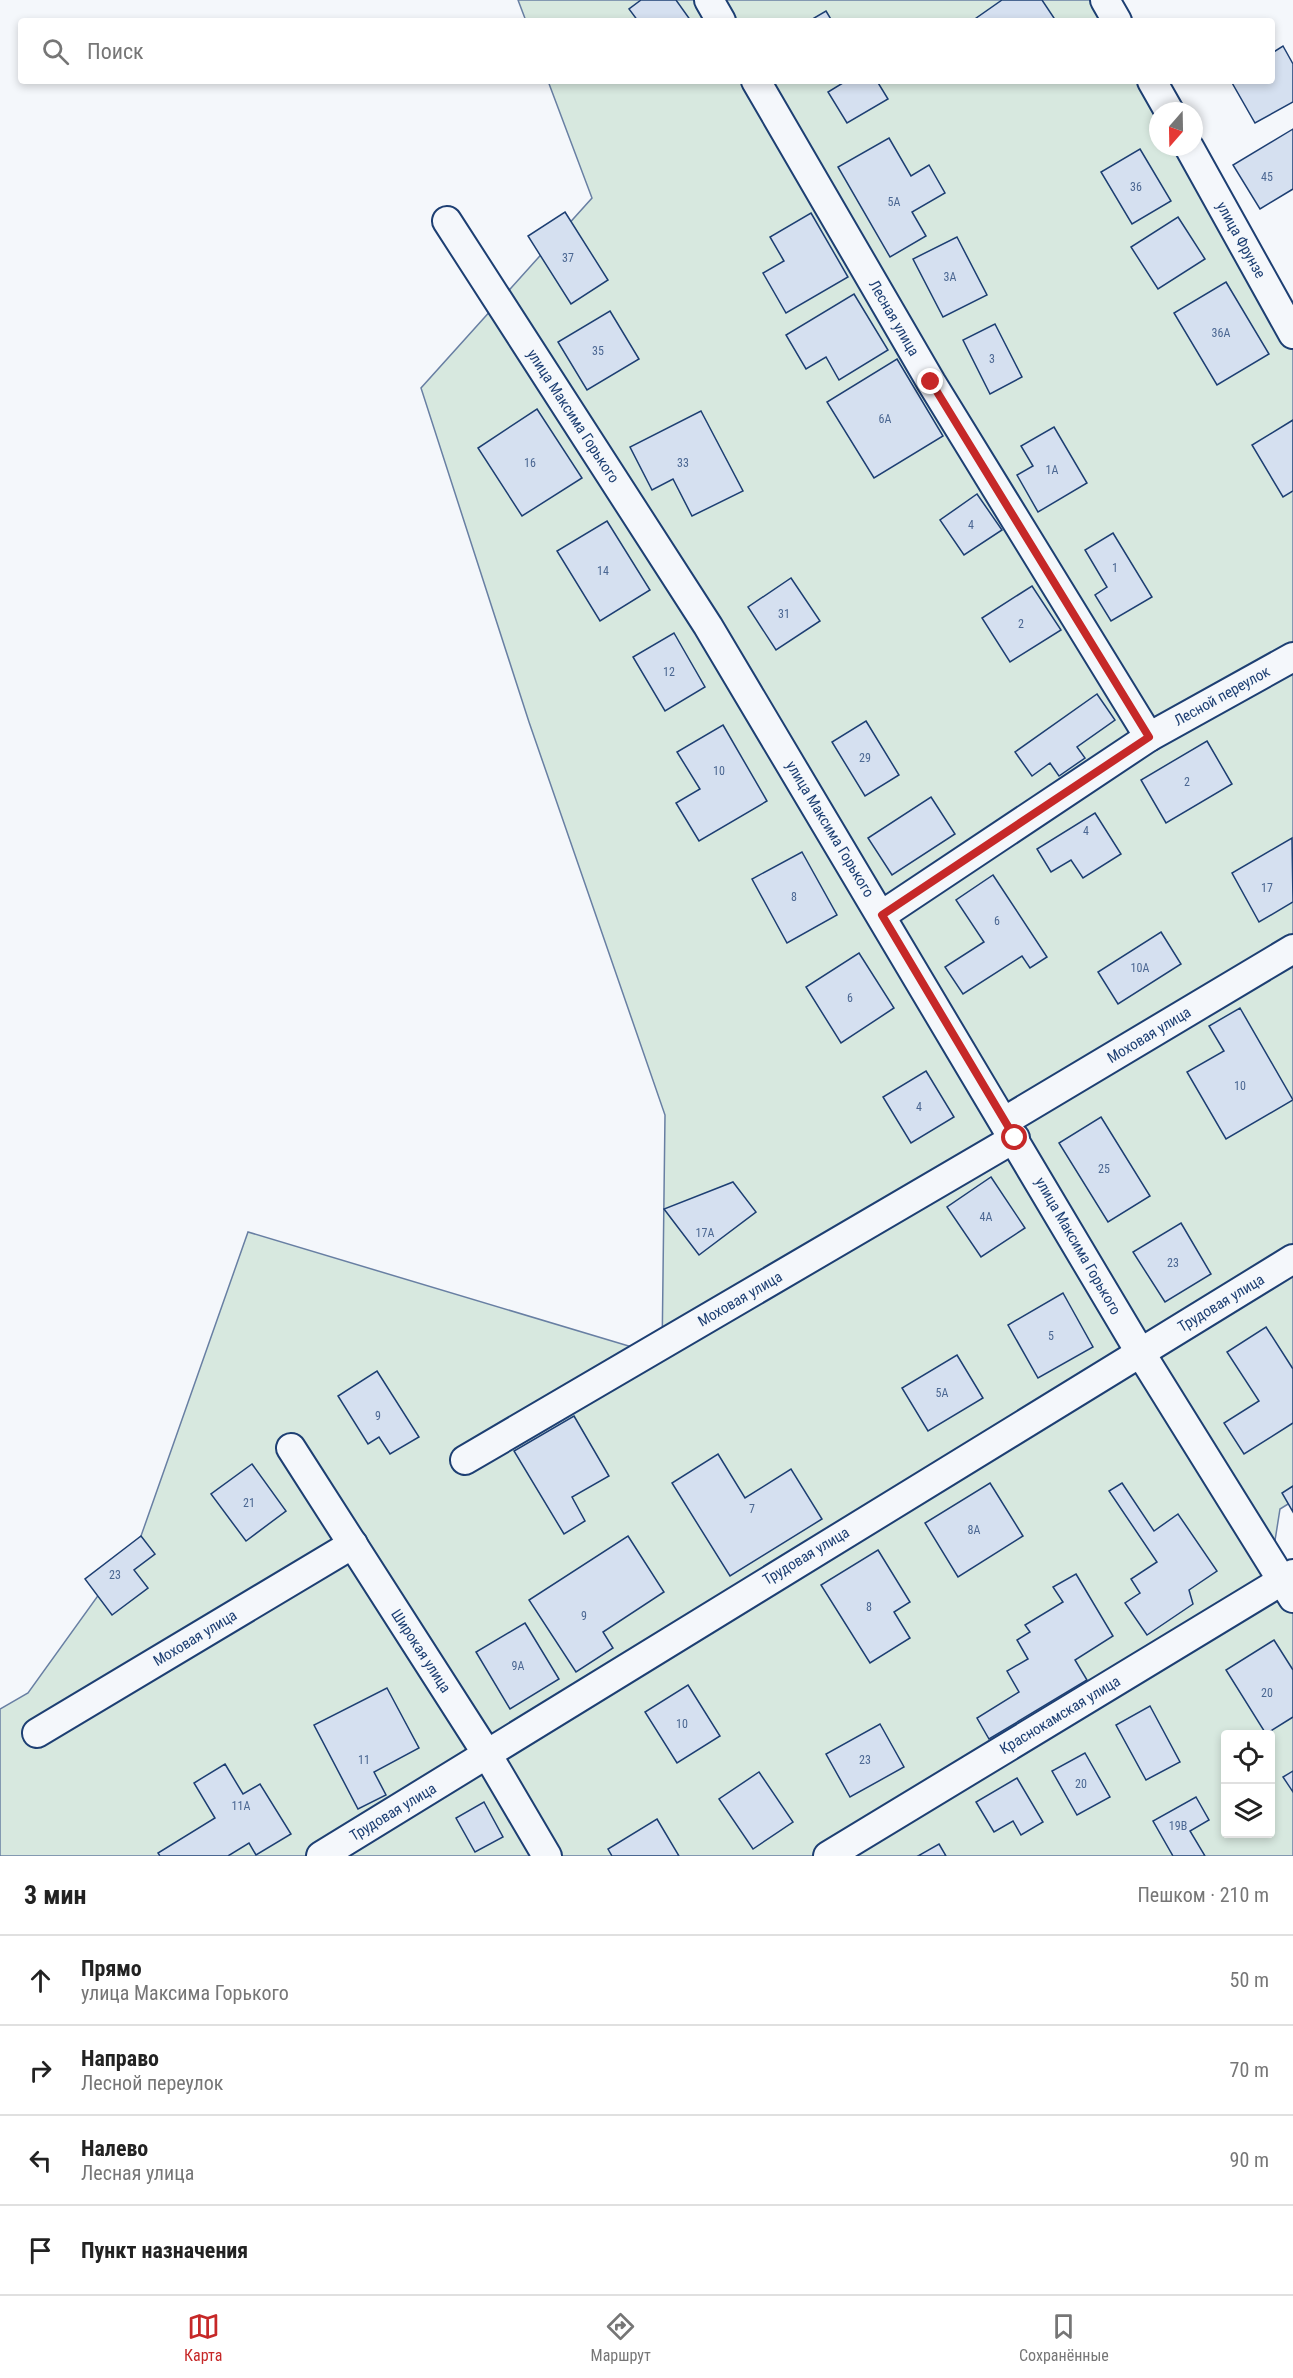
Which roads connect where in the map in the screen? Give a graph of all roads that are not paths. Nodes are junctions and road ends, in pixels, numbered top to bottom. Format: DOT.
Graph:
graph roads {
  1 [pos="709,0"];
  2 [pos="1105,0"];
  3 [pos="719,18"];
  4 [pos="1115,18"];
  5 [pos="758,84"];
  6 [pos="1154,84"];
  7 [pos="1164,102"];
  8 [pos="1194,156"];
  9 [pos="447,221"];
  10 [pos="1293,334"];
  11 [pos="1293,657"];
  12 [pos="1149,737"];
  13 [pos="882,915"];
  14 [pos="1293,949"];
  15 [pos="1010,1130"];
  16 [pos="1293,1259"];
  17 [pos="1140,1352"];
  18 [pos="291,1448"];
  19 [pos="465,1460"];
  20 [pos="353,1544"];
  21 [pos="1290,1585"];
  22 [pos="37,1733"];
  23 [pos="487,1754"];
  24 [pos="321,1856"];
  25 [pos="546,1856"];
  26 [pos="828,1856"];
  1 -- 3 [label="street"];
  2 -- 4 [label="street"];
  5 -- 12 [label="street, Лесная улица"];
  6 -- 7 [label="street"];
  8 -- 10 [label="street, улица Фрунзе"];
  9 -- 13 [label="street, улица Максима Горького"];
  11 -- 12 [label="street, Лесной переулок"];
  12 -- 13 [label="street, Лесной переулок"];
  13 -- 15 [label="street, улица Максима Горького"];
  14 -- 15 [label="street, Моховая улица"];
  15 -- 17 [label="street, улица Максима Горького"];
  15 -- 19 [label="street, Моховая улица"];
  16 -- 17 [label="street, Трудовая улица"];
  17 -- 21 [label="street, улица Максима Горького"];
  17 -- 23 [label="street, Трудовая улица"];
  18 -- 20 [label="street, Широкая улица"];
  20 -- 22 [label="street, Моховая улица"];
  20 -- 23 [label="street, Широкая улица"];
  21 -- 26 [label="street, Краснокамская улица"];
  23 -- 24 [label="street, Трудовая улица"];
  23 -- 25 [label="street, Широкая улица"];
}
